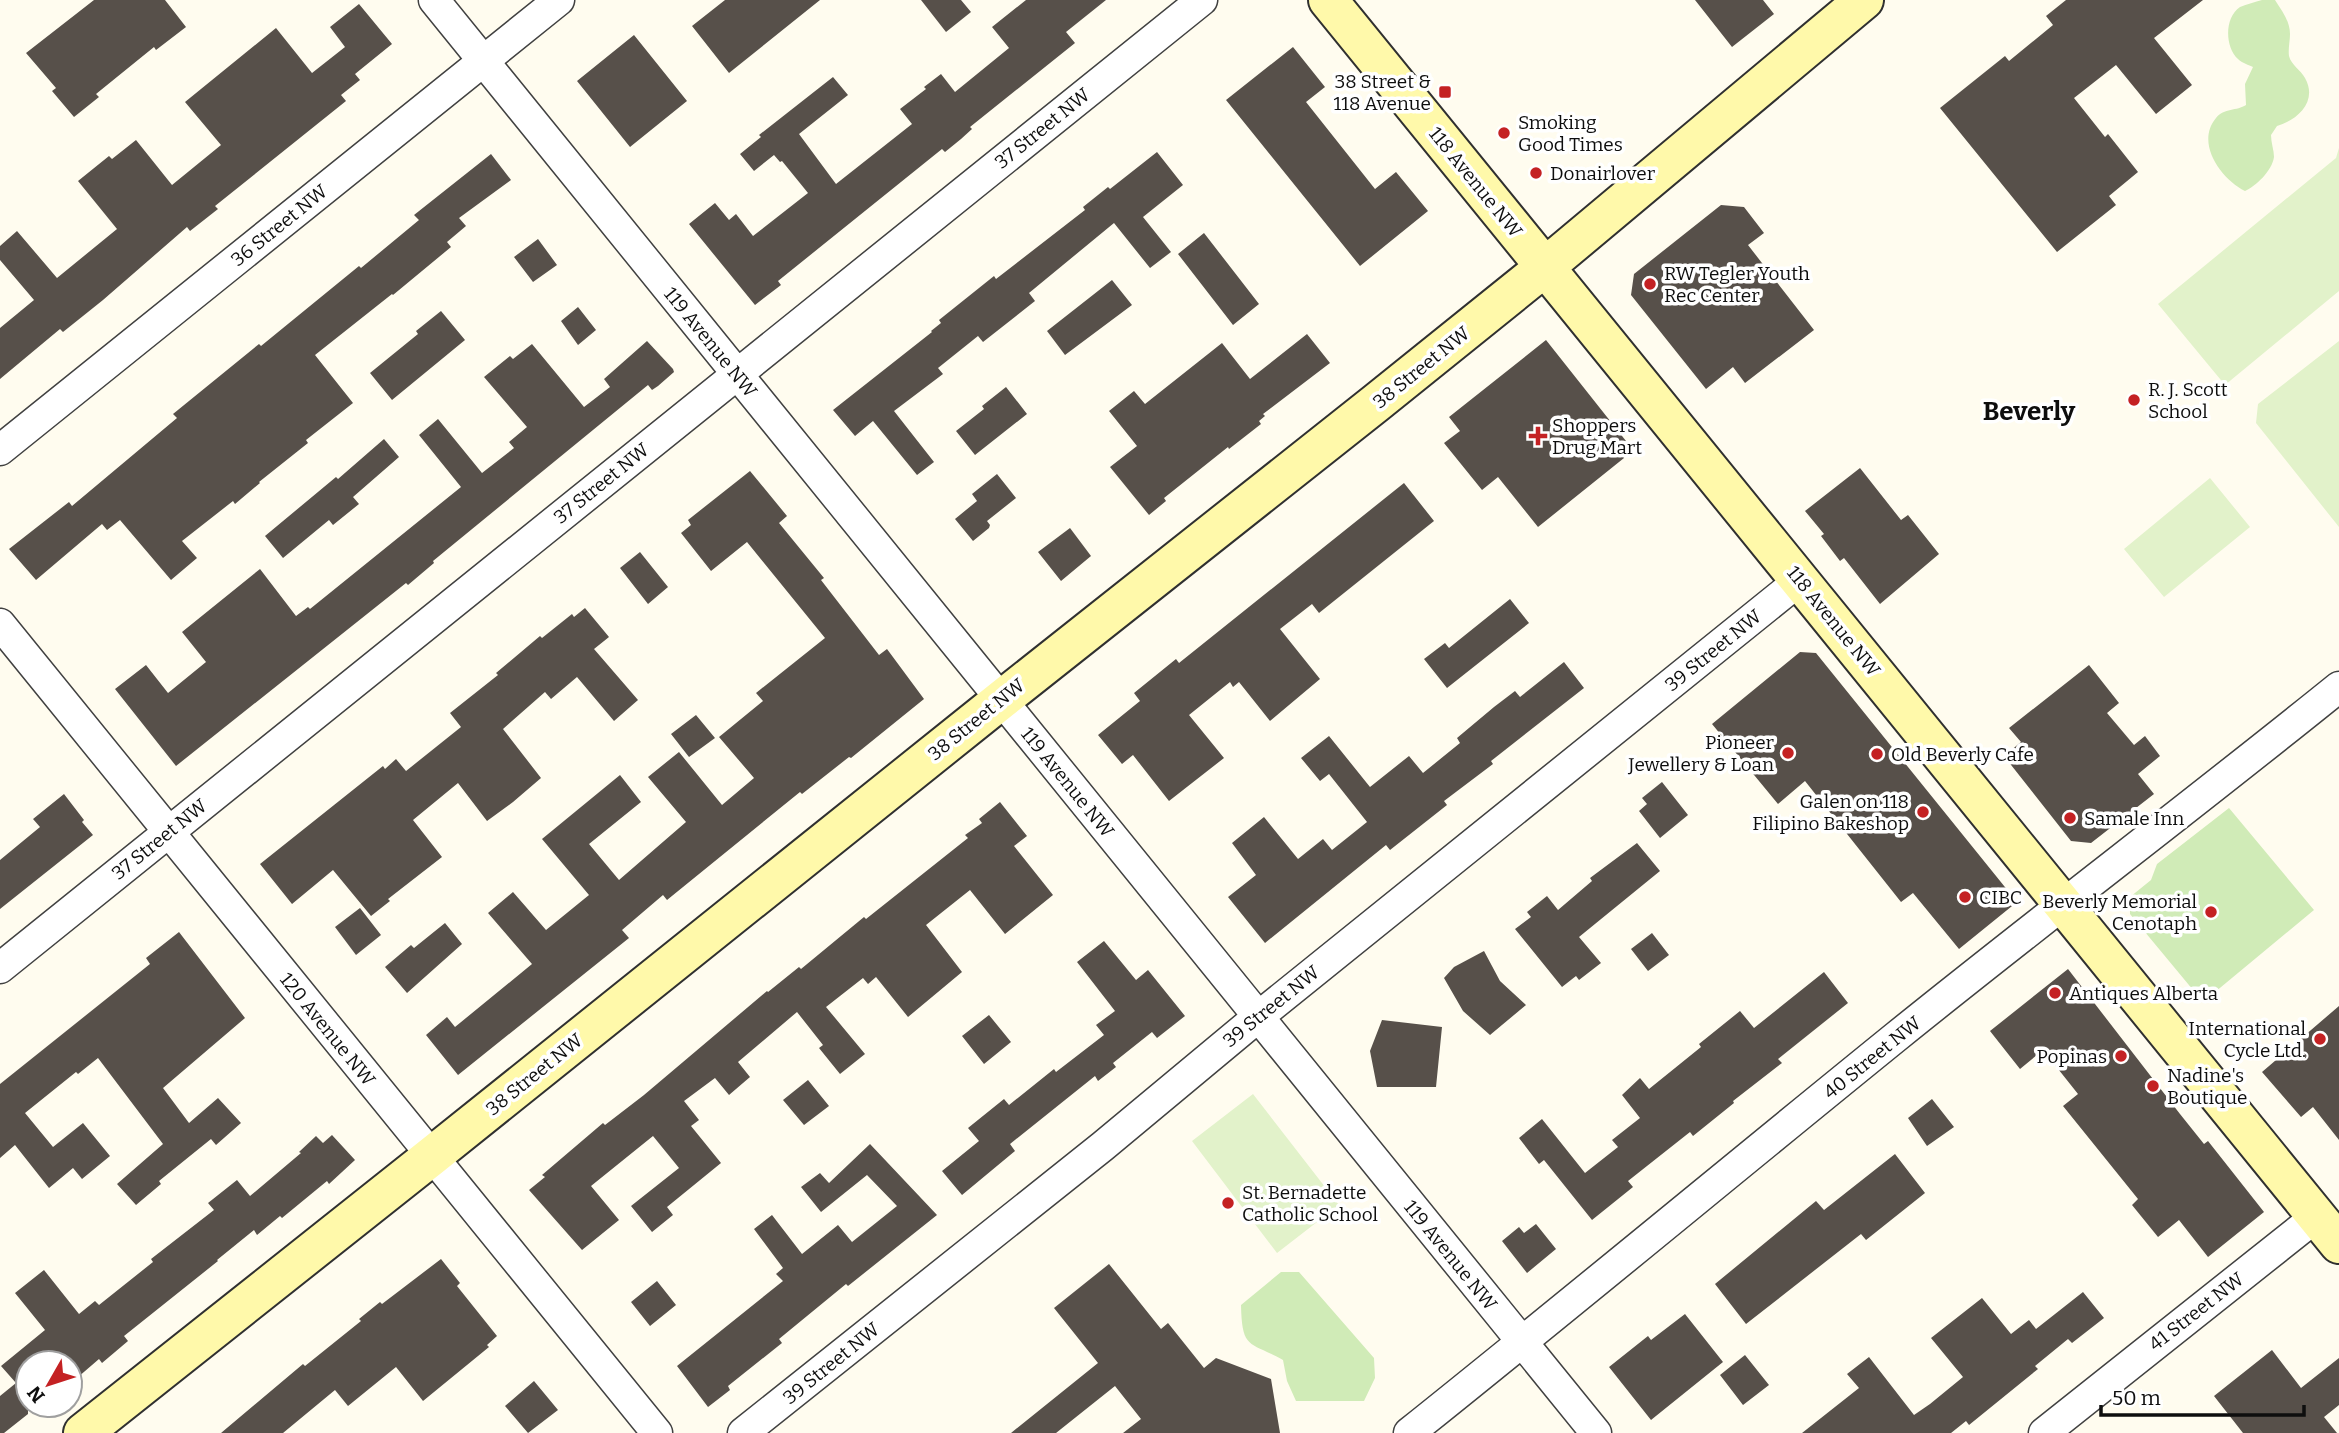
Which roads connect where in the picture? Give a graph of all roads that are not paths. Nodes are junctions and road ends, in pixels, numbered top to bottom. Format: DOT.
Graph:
graph roads {
  1 [pos="434,0"];
  2 [pos="558,0"];
  3 [pos="1202,0"];
  4 [pos="1328,0"];
  5 [pos="1854,3"];
  6 [pos="483,61"];
  7 [pos="1545,267"];
  8 [pos="737,374"];
  9 [pos="0,450"];
  10 [pos="1800,580"];
  11 [pos="0,624"];
  12 [pos="2339,687"];
  13 [pos="1001,700"];
  14 [pos="169,832"];
  15 [pos="2063,903"];
  16 [pos="0,968"];
  17 [pos="1258,1017"];
  18 [pos="432,1156"];
  19 [pos="2328,1230"];
  20 [pos="1522,1343"];
  21 [pos="83,1433"];
  22 [pos="657,1433"];
  23 [pos="743,1433"];
  24 [pos="1409,1433"];
  25 [pos="1596,1433"];
  26 [pos="2044,1433"];
  1 -- 6 [label="street, 119 Avenue NW"];
  2 -- 6 [label="street, 36 Street NW"];
  3 -- 8 [label="street, 37 Street NW"];
  4 -- 7 [label="street, 118 Avenue NW"];
  5 -- 7 [label="street, 38 Street NW"];
  6 -- 8 [label="street, 119 Avenue NW"];
  6 -- 9 [label="street, 36 Street NW"];
  7 -- 10 [label="street, 118 Avenue NW"];
  7 -- 13 [label="street, 38 Street NW"];
  8 -- 13 [label="street, 119 Avenue NW"];
  8 -- 14 [label="street, 37 Street NW"];
  10 -- 15 [label="street, 118 Avenue NW"];
  10 -- 17 [label="street, 39 Street NW"];
  11 -- 14 [label="street, 120 Avenue NW"];
  12 -- 15 [label="street, 40 Street NW"];
  13 -- 17 [label="street, 119 Avenue NW"];
  13 -- 18 [label="street, 38 Street NW"];
  14 -- 16 [label="street, 37 Street NW"];
  14 -- 18 [label="street, 120 Avenue NW"];
  15 -- 19 [label="street, 118 Avenue NW"];
  15 -- 20 [label="street, 40 Street NW"];
  17 -- 20 [label="street, 119 Avenue NW"];
  17 -- 23 [label="street, 39 Street NW"];
  18 -- 21 [label="street, 38 Street NW"];
  18 -- 22 [label="street, 120 Avenue NW"];
  19 -- 26 [label="street, 41 Street NW"];
  20 -- 24 [label="street, 40 Street NW"];
  20 -- 25 [label="street, 119 Avenue NW"];
}
